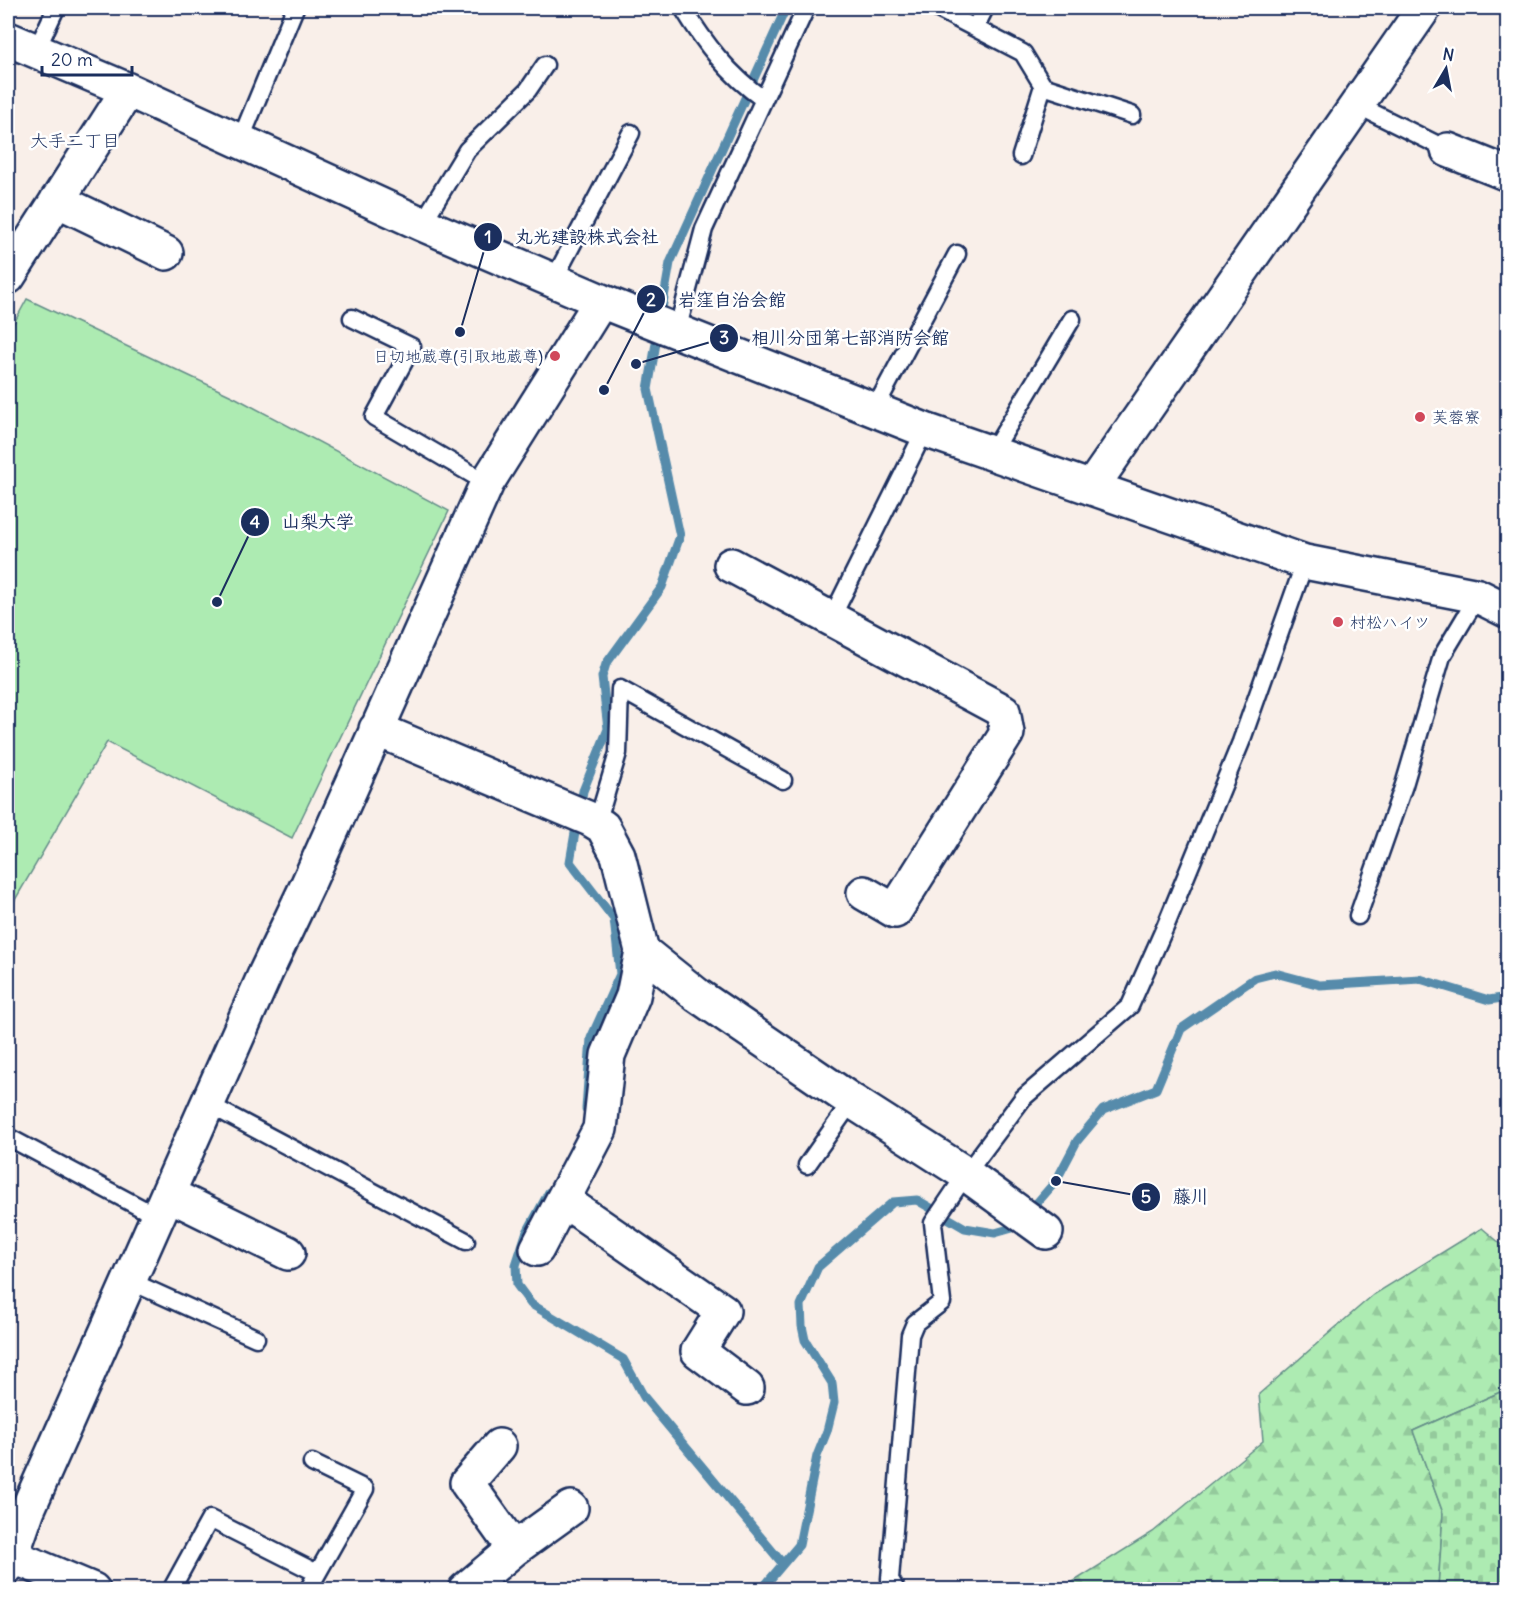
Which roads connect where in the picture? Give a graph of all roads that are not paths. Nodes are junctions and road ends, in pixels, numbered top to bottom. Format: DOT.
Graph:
graph roads {
  1 [pos="56,8"];
  2 [pos="296,8"];
  3 [pos="683,8"];
  4 [pos="806,8"];
  5 [pos="936,8"];
  6 [pos="985,8"];
  7 [pos="1424,8"];
  8 [pos="975,28"];
  9 [pos="22,45"];
  10 [pos="545,65"];
  11 [pos="1043,86"];
  12 [pos="128,90"];
  13 [pos="762,99"];
  14 [pos="1357,105"];
  15 [pos="1132,115"];
  16 [pos="631,134"];
  17 [pos="240,141"];
  18 [pos="1448,150"];
  19 [pos="1021,156"];
  20 [pos="1508,174"];
  21 [pos="57,200"];
  22 [pos="422,224"];
  23 [pos="166,253"];
  24 [pos="957,254"];
  25 [pos="8,277"];
  26 [pos="553,281"];
  27 [pos="601,301"];
  28 [pos="352,318"];
  29 [pos="1072,319"];
  30 [pos="666,327"];
  31 [pos="874,410"];
  32 [pos="925,430"];
  33 [pos="992,453"];
  34 [pos="487,483"];
  35 [pos="1091,488"];
  36 [pos="1305,562"];
  37 [pos="731,565"];
  38 [pos="1478,596"];
  39 [pos="1508,611"];
  40 [pos="831,619"];
  41 [pos="376,729"];
  42 [pos="783,780"];
  43 [pos="585,817"];
  44 [pos="864,893"];
  45 [pos="1358,916"];
  46 [pos="642,951"];
  47 [pos="852,1101"];
  48 [pos="208,1104"];
  49 [pos="8,1137"];
  50 [pos="807,1165"];
  51 [pos="957,1187"];
  52 [pos="563,1200"];
  53 [pos="163,1205"];
  54 [pos="1042,1229"];
  55 [pos="466,1241"];
  56 [pos="537,1249"];
  57 [pos="288,1253"];
  58 [pos="130,1281"];
  59 [pos="256,1338"];
  60 [pos="747,1388"];
  61 [pos="499,1446"];
  62 [pos="312,1463"];
  63 [pos="572,1508"];
  64 [pos="514,1549"];
  65 [pos="10,1561"];
  66 [pos="317,1573"];
  67 [pos="93,1590"];
  68 [pos="171,1590"];
  69 [pos="308,1590"];
  70 [pos="465,1590"];
  71 [pos="896,1590"];
  1 -- 9 [label="lane"];
  2 -- 17 [label="lane"];
  3 -- 13 [label="lane"];
  4 -- 13 [label="lane"];
  5 -- 8 [label="lane"];
  6 -- 8 [label="lane"];
  7 -- 14 [label="street"];
  8 -- 11 [label="lane"];
  9 -- 12 [label="street"];
  10 -- 22 [label="lane"];
  11 -- 15 [label="lane"];
  11 -- 19 [label="lane"];
  12 -- 17 [label="street"];
  12 -- 21 [label="street"];
  13 -- 30 [label="lane"];
  14 -- 18 [label="lane"];
  14 -- 35 [label="street"];
  16 -- 26 [label="lane"];
  17 -- 22 [label="street"];
  18 -- 20 [label="street"];
  21 -- 23 [label="street"];
  21 -- 25 [label="street"];
  22 -- 26 [label="street"];
  24 -- 31 [label="lane"];
  26 -- 27 [label="street"];
  27 -- 30 [label="street"];
  27 -- 34 [label="street"];
  28 -- 34 [label="lane"];
  29 -- 33 [label="lane"];
  30 -- 31 [label="street"];
  31 -- 32 [label="street"];
  32 -- 33 [label="street"];
  32 -- 40 [label="lane"];
  33 -- 35 [label="street"];
  34 -- 41 [label="street"];
  35 -- 36 [label="street"];
  36 -- 38 [label="street"];
  36 -- 51 [label="lane"];
  37 -- 40 [label="street"];
  38 -- 39 [label="street"];
  38 -- 45 [label="lane"];
  40 -- 44 [label="street"];
  41 -- 43 [label="street"];
  41 -- 48 [label="street"];
  42 -- 43 [label="lane"];
  43 -- 46 [label="street"];
  46 -- 47 [label="street"];
  46 -- 52 [label="street"];
  47 -- 50 [label="lane"];
  47 -- 51 [label="street"];
  48 -- 53 [label="street"];
  48 -- 55 [label="lane"];
  49 -- 53 [label="lane"];
  51 -- 54 [label="street"];
  51 -- 71 [label="lane"];
  52 -- 56 [label="street"];
  52 -- 60 [label="street"];
  53 -- 57 [label="street"];
  53 -- 58 [label="street"];
  58 -- 59 [label="lane"];
  58 -- 65 [label="street"];
  61 -- 64 [label="street"];
  62 -- 66 [label="lane"];
  63 -- 64 [label="street"];
  64 -- 70 [label="street"];
  65 -- 67 [label="street"];
  66 -- 68 [label="lane"];
  66 -- 69 [label="lane"];
}
